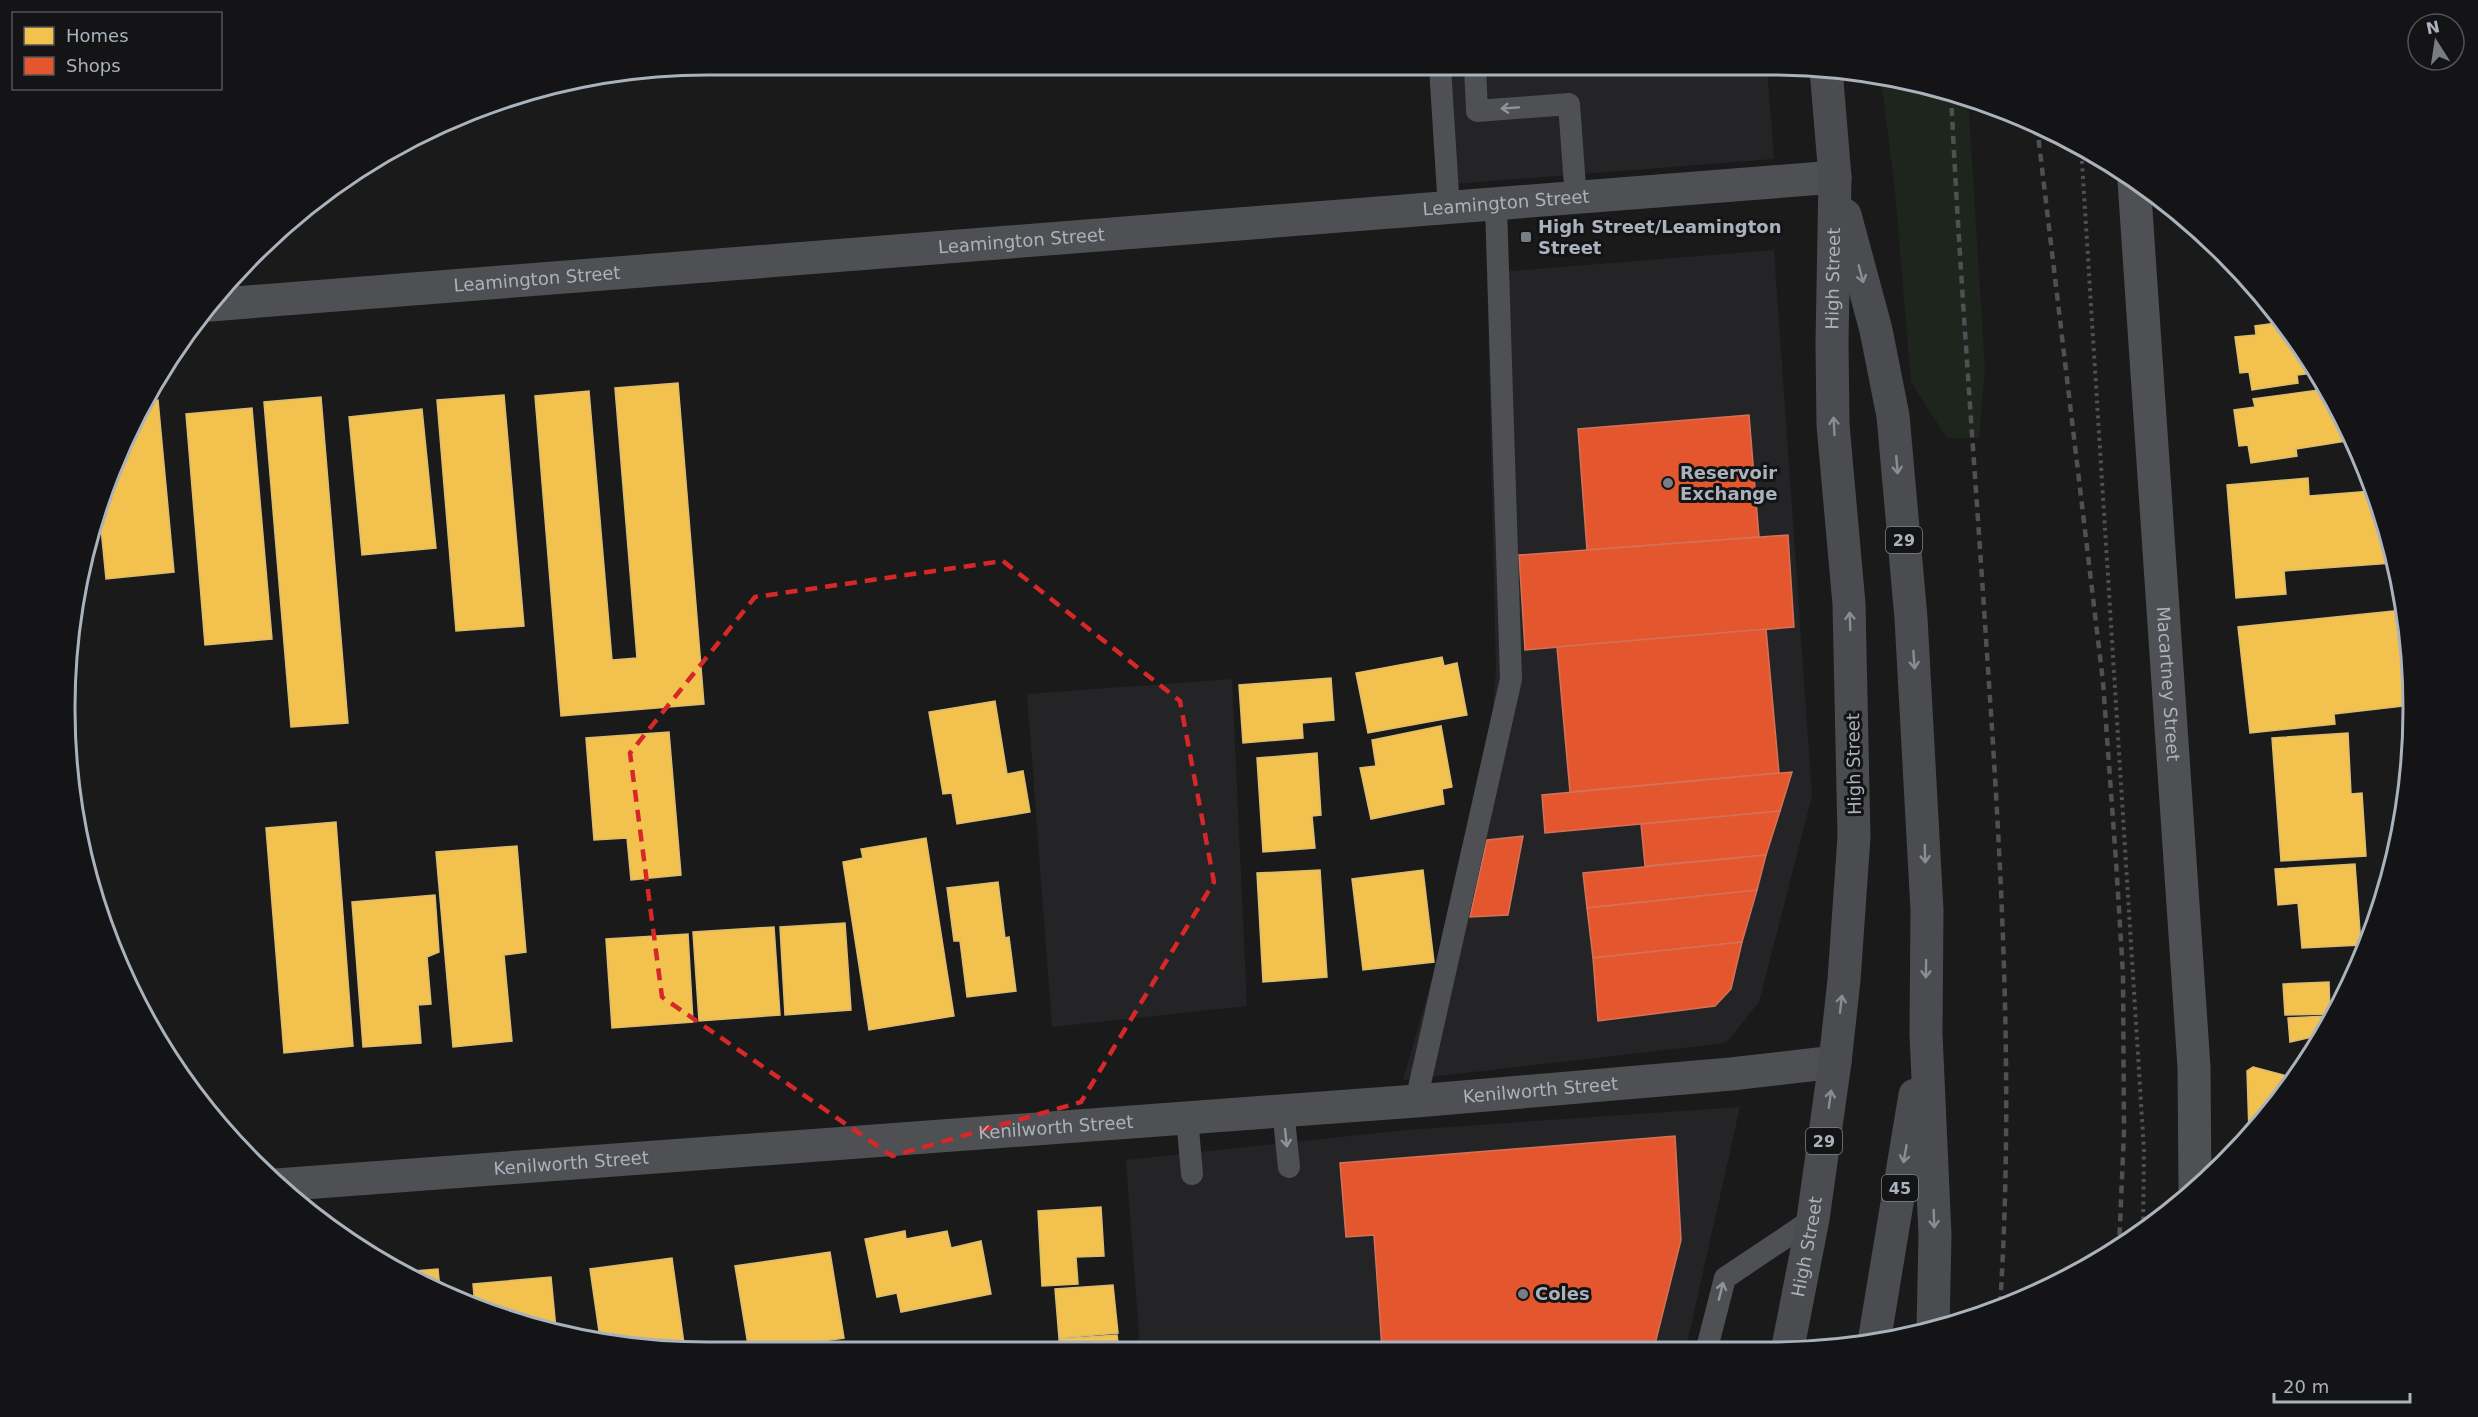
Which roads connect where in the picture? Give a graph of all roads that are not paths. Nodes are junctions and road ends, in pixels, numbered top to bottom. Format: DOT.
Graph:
graph roads {
  1 [pos="1441,75"];
  2 [pos="1475,75"];
  3 [pos="1828,78"];
  4 [pos="1835,177"];
  5 [pos="2135,192"];
  6 [pos="1576,200"];
  7 [pos="1496,206"];
  8 [pos="1449,209"];
  9 [pos="221,304"];
  10 [pos="1926,1034"];
  11 [pos="1834,1062"];
  12 [pos="1416,1101"];
  13 [pos="1283,1110"];
  14 [pos="1187,1118"];
  15 [pos="1289,1167"];
  16 [pos="1192,1174"];
  17 [pos="2195,1177"];
  18 [pos="290,1184"];
  19 [pos="1813,1219"];
  20 [pos="1933,1320"];
  21 [pos="1876,1333"];
  22 [pos="1709,1342"];
  23 [pos="1789,1342"];
  1 -- 8 [label="lane"];
  6 -- 2 [label="lane, one-way"];
  3 -- 4 [label="main road, High Street / 29"];
  4 -- 6 [label="street, Leamington Street"];
  4 -- 10 [label="main road, High Street / 29, one-way"];
  11 -- 4 [label="main road, High Street / 29, one-way"];
  5 -- 17 [label="street, Macartney Street"];
  6 -- 7 [label="street, Leamington Street"];
  7 -- 8 [label="street, Leamington Street"];
  7 -- 12 [label="lane"];
  8 -- 9 [label="street, Leamington Street"];
  10 -- 20 [label="main road, High Street / 29, one-way"];
  10 -- 21 [label="main road, 45, one-way"];
  11 -- 12 [label="street, Kenilworth Street"];
  19 -- 11 [label="main road, High Street / 29, one-way"];
  12 -- 13 [label="street, Kenilworth Street"];
  13 -- 14 [label="street, Kenilworth Street"];
  13 -- 15 [label="lane, one-way"];
  14 -- 16 [label="lane"];
  14 -- 18 [label="street, Kenilworth Street"];
  22 -- 19 [label="lane, one-way"];
  19 -- 23 [label="main road, High Street / 29"];
}
